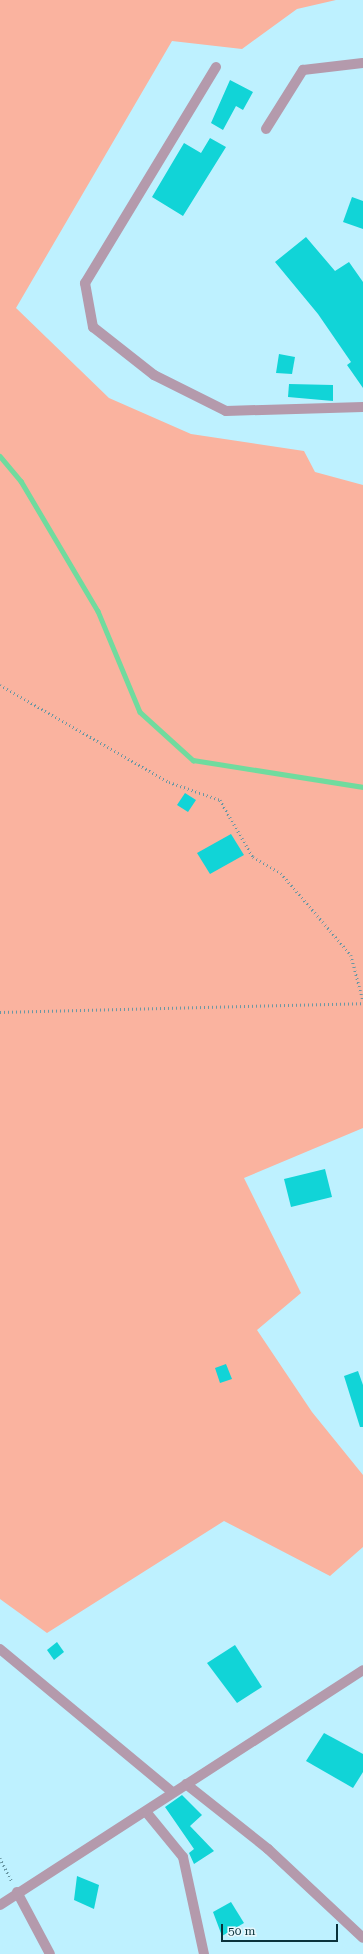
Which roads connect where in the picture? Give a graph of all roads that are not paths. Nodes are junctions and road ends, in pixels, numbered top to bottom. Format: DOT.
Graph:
graph roads {
  1 [pos="363,63"];
  2 [pos="216,68"];
  3 [pos="266,129"];
  4 [pos="363,406"];
  5 [pos="0,1649"];
  6 [pos="363,1670"];
  7 [pos="186,1784"];
  8 [pos="172,1792"];
  9 [pos="147,1813"];
  10 [pos="15,1895"];
  11 [pos="0,1905"];
  12 [pos="363,1938"];
  13 [pos="50,1954"];
  14 [pos="204,1954"];
  1 -- 3 [label="street"];
  2 -- 4 [label="street"];
  5 -- 8 [label="street"];
  6 -- 7 [label="street"];
  7 -- 8 [label="street"];
  7 -- 12 [label="street"];
  8 -- 9 [label="street"];
  9 -- 10 [label="street"];
  9 -- 14 [label="street"];
  10 -- 11 [label="street"];
  10 -- 13 [label="street"];
}
